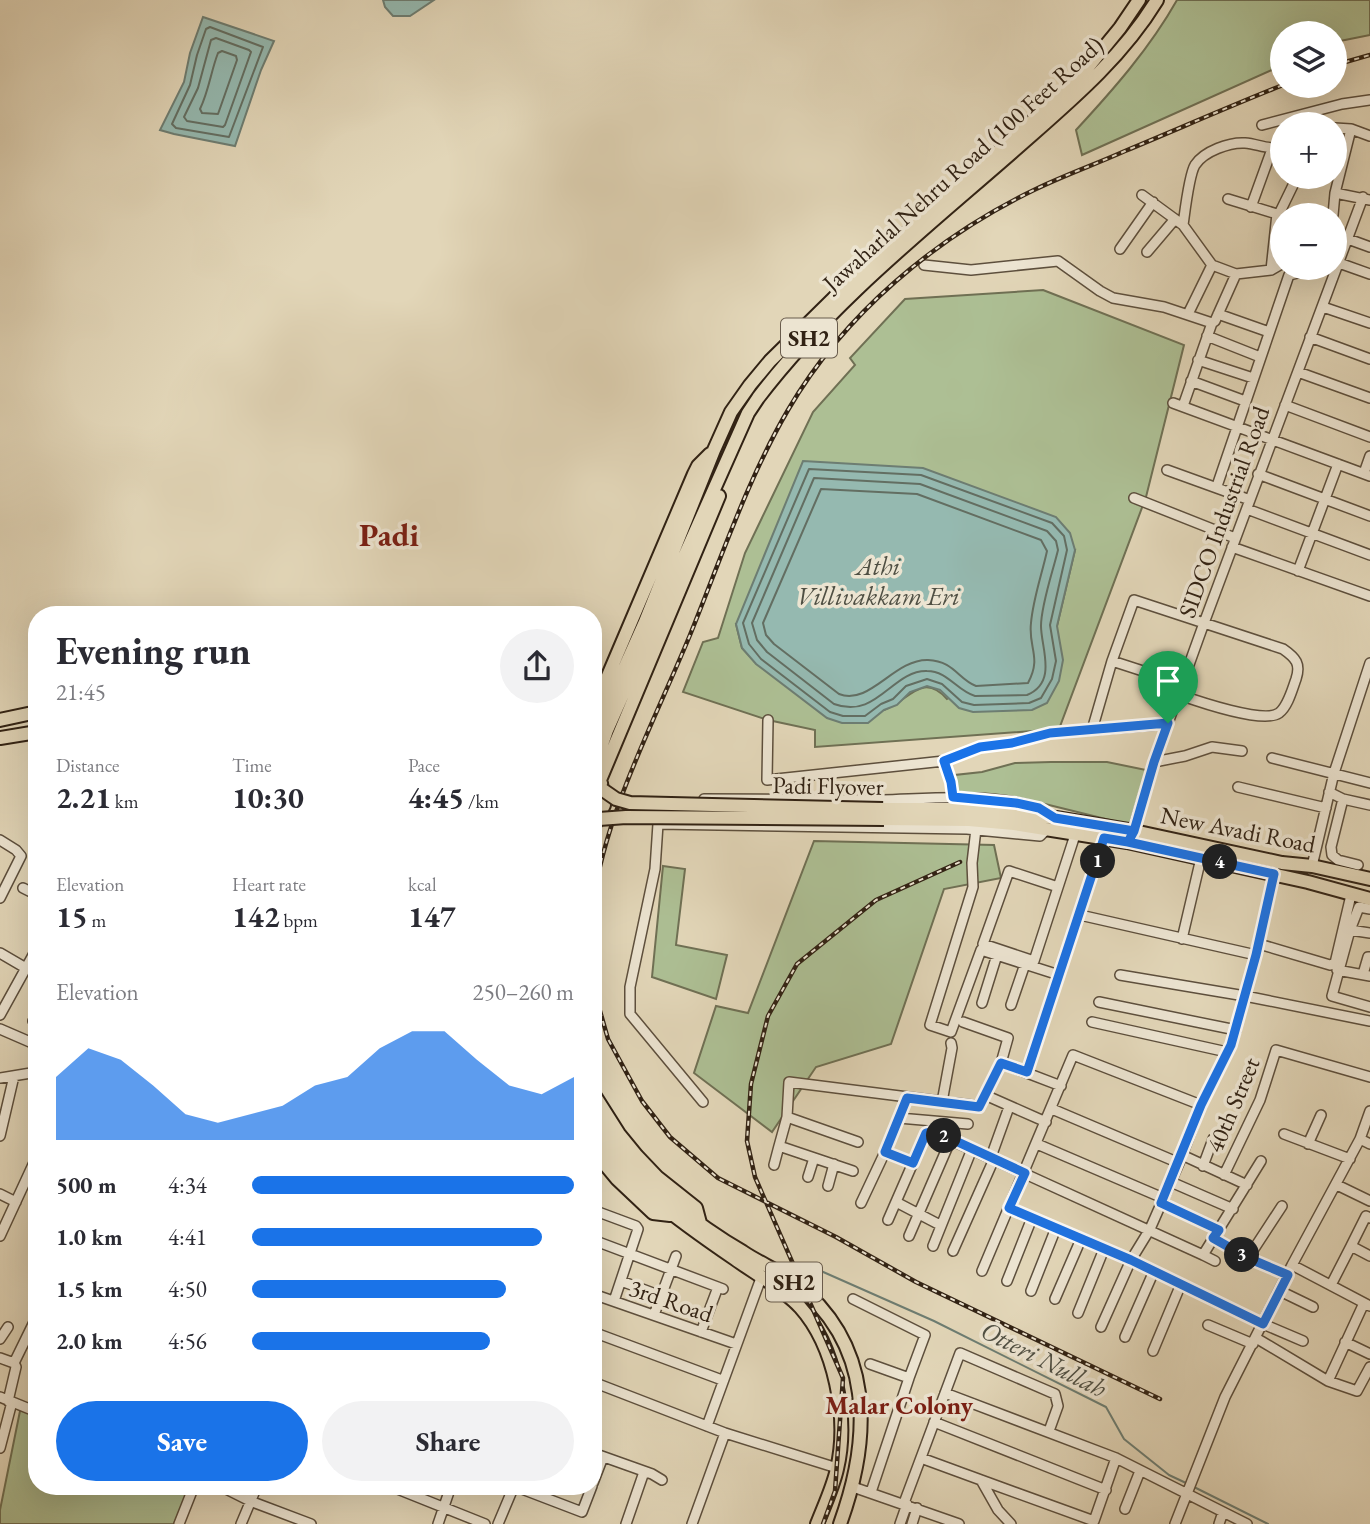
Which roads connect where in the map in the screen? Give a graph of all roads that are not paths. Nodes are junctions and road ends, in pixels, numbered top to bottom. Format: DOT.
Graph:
graph roads {
  1 [pos="1139,0"];
  2 [pos="1157,0"];
  3 [pos="1370,100"];
  4 [pos="1262,125"];
  5 [pos="1347,130"];
  6 [pos="1351,130"];
  7 [pos="1370,136"];
  8 [pos="1270,149"];
  9 [pos="1270,155"];
  10 [pos="1335,193"];
  11 [pos="1142,195"];
  12 [pos="1228,199"];
  13 [pos="1367,199"];
  14 [pos="1153,202"];
  15 [pos="1334,203"];
  16 [pos="1251,207"];
  17 [pos="1270,212"];
  18 [pos="1175,219"];
  19 [pos="1183,225"];
  20 [pos="1348,239"];
  21 [pos="1370,247"];
  22 [pos="1119,249"];
  23 [pos="1147,252"];
  24 [pos="924,265"];
  25 [pos="1212,265"];
  26 [pos="1347,269"];
  27 [pos="1270,270"];
  28 [pos="1236,274"];
  29 [pos="1370,274"];
  30 [pos="1287,280"];
  31 [pos="1332,280"];
  32 [pos="1323,307"];
  33 [pos="1188,314"];
  34 [pos="1218,314"];
  35 [pos="1212,323"];
  36 [pos="1370,323"];
  37 [pos="1269,332"];
  38 [pos="1207,336"];
  39 [pos="1310,337"];
  40 [pos="1261,357"];
  41 [pos="1370,359"];
  42 [pos="1198,360"];
  43 [pos="1298,372"];
  44 [pos="1253,378"];
  45 [pos="1191,381"];
  46 [pos="1370,398"];
  47 [pos="1245,401"];
  48 [pos="1285,405"];
  49 [pos="1235,427"];
  50 [pos="1370,437"];
  51 [pos="1271,440"];
  52 [pos="714,450"];
  53 [pos="1370,456"];
  54 [pos="1338,464"];
  55 [pos="1167,470"];
  56 [pos="1258,474"];
  57 [pos="1367,475"];
  58 [pos="718,480"];
  59 [pos="1217,486"];
  60 [pos="1134,498"];
  61 [pos="1325,500"];
  62 [pos="1248,504"];
  63 [pos="1370,516"];
  64 [pos="1313,533"];
  65 [pos="1234,543"];
  66 [pos="1370,555"];
  67 [pos="1298,571"];
  68 [pos="1370,596"];
  69 [pos="1204,622"];
  70 [pos="1112,661"];
  71 [pos="1370,663"];
  72 [pos="1184,684"];
  73 [pos="602,690"];
  74 [pos="1180,695"];
  75 [pos="28,714"];
  76 [pos="602,717"];
  77 [pos="0,720"];
  78 [pos="768,720"];
  79 [pos="1168,723"];
  80 [pos="1092,730"];
  81 [pos="28,733"];
  82 [pos="0,738"];
  83 [pos="1242,751"];
  84 [pos="602,758"];
  85 [pos="1272,758"];
  86 [pos="944,761"];
  87 [pos="1154,762"];
  88 [pos="602,766"];
  89 [pos="1334,773"];
  90 [pos="1370,783"];
  91 [pos="602,784"];
  92 [pos="1238,787"];
  93 [pos="1329,792"];
  94 [pos="953,797"];
  95 [pos="1343,799"];
  96 [pos="1370,805"];
  97 [pos="1325,808"];
  98 [pos="1055,818"];
  99 [pos="1032,821"];
  100 [pos="602,822"];
  101 [pos="658,824"];
  102 [pos="976,829"];
  103 [pos="1046,830"];
  104 [pos="1075,835"];
  105 [pos="1131,836"];
  106 [pos="1104,838"];
  107 [pos="0,840"];
  108 [pos="1201,858"];
  109 [pos="1312,866"];
  110 [pos="1370,867"];
  111 [pos="1357,870"];
  112 [pos="1274,874"];
  113 [pos="1370,878"];
  114 [pos="1058,887"];
  115 [pos="23,888"];
  116 [pos="28,890"];
  117 [pos="1351,895"];
  118 [pos="0,898"];
  119 [pos="1370,899"];
  120 [pos="1370,909"];
  121 [pos="1080,915"];
  122 [pos="1350,930"];
  123 [pos="1370,933"];
  124 [pos="1182,939"];
  125 [pos="1259,944"];
  126 [pos="0,953"];
  127 [pos="1369,953"];
  128 [pos="997,955"];
  129 [pos="1256,955"];
  130 [pos="28,961"];
  131 [pos="1025,964"];
  132 [pos="24,967"];
  133 [pos="1337,970"];
  134 [pos="1059,975"];
  135 [pos="1120,975"];
  136 [pos="1366,975"];
  137 [pos="1245,996"];
  138 [pos="1100,1002"];
  139 [pos="982,1003"];
  140 [pos="1012,1005"];
  141 [pos="1370,1007"];
  142 [pos="1,1008"];
  143 [pos="1092,1021"];
  144 [pos="1370,1021"];
  145 [pos="963,1022"];
  146 [pos="0,1029"];
  147 [pos="1236,1030"];
  148 [pos="28,1041"];
  149 [pos="951,1043"];
  150 [pos="1227,1052"];
  151 [pos="1001,1063"];
  152 [pos="1027,1072"];
  153 [pos="28,1074"];
  154 [pos="14,1076"];
  155 [pos="1370,1077"];
  156 [pos="0,1078"];
  157 [pos="1061,1086"];
  158 [pos="985,1096"];
  159 [pos="907,1098"];
  160 [pos="703,1102"];
  161 [pos="942,1102"];
  162 [pos="1201,1105"];
  163 [pos="602,1107"];
  164 [pos="1009,1107"];
  165 [pos="1052,1109"];
  166 [pos="1370,1111"];
  167 [pos="1321,1115"];
  168 [pos="787,1116"];
  169 [pos="899,1118"];
  170 [pos="1046,1122"];
  171 [pos="968,1124"];
  172 [pos="602,1125"];
  173 [pos="1284,1134"];
  174 [pos="0,1136"];
  175 [pos="951,1139"];
  176 [pos="1213,1139"];
  177 [pos="1360,1139"];
  178 [pos="858,1142"];
  179 [pos="602,1143"];
  180 [pos="1308,1143"];
  181 [pos="1037,1144"];
  182 [pos="1370,1144"];
  183 [pos="779,1146"];
  184 [pos="972,1149"];
  185 [pos="885,1152"];
  186 [pos="814,1158"];
  187 [pos="992,1158"];
  188 [pos="1180,1159"];
  189 [pos="1350,1159"];
  190 [pos="602,1160"];
  191 [pos="1261,1161"];
  192 [pos="913,1163"];
  193 [pos="834,1164"];
  194 [pos="774,1165"];
  195 [pos="1203,1166"];
  196 [pos="602,1171"];
  197 [pos="853,1171"];
  198 [pos="1025,1173"];
  199 [pos="1224,1175"];
  200 [pos="808,1177"];
  201 [pos="28,1181"];
  202 [pos="1171,1182"];
  203 [pos="1247,1185"];
  204 [pos="1337,1185"];
  205 [pos="828,1186"];
  206 [pos="0,1194"];
  207 [pos="1162,1200"];
  208 [pos="1370,1201"];
  209 [pos="16,1202"];
  210 [pos="896,1202"];
  211 [pos="861,1203"];
  212 [pos="1282,1206"];
  213 [pos="1009,1208"];
  214 [pos="1233,1209"];
  215 [pos="648,1210"];
  216 [pos="602,1213"];
  217 [pos="917,1214"];
  218 [pos="671,1216"];
  219 [pos="1032,1217"];
  220 [pos="1370,1218"];
  221 [pos="888,1220"];
  222 [pos="701,1223"];
  223 [pos="940,1225"];
  224 [pos="1056,1228"];
  225 [pos="1150,1229"];
  226 [pos="1216,1234"];
  227 [pos="0,1236"];
  228 [pos="909,1236"];
  229 [pos="1081,1239"];
  230 [pos="602,1243"];
  231 [pos="933,1246"];
  232 [pos="1352,1247"];
  233 [pos="1104,1249"];
  234 [pos="953,1251"];
  235 [pos="630,1254"];
  236 [pos="1203,1255"];
  237 [pos="676,1256"];
  238 [pos="1370,1256"];
  239 [pos="1248,1258"];
  240 [pos="1131,1260"];
  241 [pos="1216,1261"];
  242 [pos="671,1269"];
  243 [pos="1290,1270"];
  244 [pos="982,1271"];
  245 [pos="1154,1271"];
  246 [pos="761,1278"];
  247 [pos="1007,1281"];
  248 [pos="621,1282"];
  249 [pos="1181,1284"];
  250 [pos="1331,1285"];
  251 [pos="1031,1291"];
  252 [pos="1280,1291"];
  253 [pos="661,1296"];
  254 [pos="602,1297"];
  255 [pos="853,1299"];
  256 [pos="1055,1299"];
  257 [pos="614,1301"];
  258 [pos="1367,1304"];
  259 [pos="1313,1307"];
  260 [pos="1078,1313"];
  261 [pos="654,1315"];
  262 [pos="1263,1324"];
  263 [pos="1208,1325"];
  264 [pos="8,1327"];
  265 [pos="1101,1327"];
  266 [pos="701,1332"];
  267 [pos="28,1334"];
  268 [pos="602,1335"];
  269 [pos="1125,1337"];
  270 [pos="0,1339"];
  271 [pos="1254,1341"];
  272 [pos="1303,1341"];
  273 [pos="1345,1342"];
  274 [pos="736,1344"];
  275 [pos="1153,1351"];
  276 [pos="1370,1354"];
  277 [pos="0,1358"];
  278 [pos="14,1363"];
  279 [pos="870,1364"];
  280 [pos="1370,1367"];
  281 [pos="909,1378"];
  282 [pos="722,1380"];
  283 [pos="1328,1381"];
  284 [pos="602,1385"];
  285 [pos="945,1393"];
  286 [pos="7,1400"];
  287 [pos="28,1408"];
  288 [pos="934,1422"];
  289 [pos="707,1426"];
  290 [pos="1049,1431"];
  291 [pos="725,1433"];
  292 [pos="0,1448"];
  293 [pos="603,1457"];
  294 [pos="921,1458"];
  295 [pos="1116,1458"];
  296 [pos="837,1468"];
  297 [pos="1140,1471"];
  298 [pos="644,1472"];
  299 [pos="662,1480"];
  300 [pos="981,1480"];
  301 [pos="853,1487"];
  302 [pos="1105,1490"];
  303 [pos="871,1492"];
  304 [pos="1189,1493"];
  305 [pos="190,1495"];
  306 [pos="197,1495"];
  307 [pos="238,1495"];
  308 [pos="253,1495"];
  309 [pos="412,1495"];
  310 [pos="448,1495"];
  311 [pos="510,1495"];
  312 [pos="537,1495"];
  313 [pos="589,1495"];
  314 [pos="250,1501"];
  315 [pos="906,1504"];
  316 [pos="444,1508"];
  317 [pos="917,1508"];
  318 [pos="1125,1508"];
  319 [pos="1223,1511"];
  320 [pos="179,1524"];
  321 [pos="186,1524"];
  322 [pos="241,1524"];
  323 [pos="311,1524"];
  324 [pos="438,1524"];
  325 [pos="485,1524"];
  326 [pos="498,1524"];
  327 [pos="626,1524"];
  328 [pos="692,1524"];
  329 [pos="817,1524"];
  330 [pos="840,1524"];
  331 [pos="900,1524"];
  332 [pos="912,1524"];
  333 [pos="959,1524"];
  334 [pos="1011,1524"];
  335 [pos="1175,1524"];
  336 [pos="1219,1524"];
  337 [pos="1247,1524"];
  1 -- 52 [label="main road, Jawaharlal Nehru Road (100 Feet Road) / SH2"];
  2 -- 58 [label="main road, Jawaharlal Nehru Road (100 Feet Road) / SH2"];
  3 -- 4 [label="street"];
  5 -- 6 [label="street"];
  6 -- 7 [label="street"];
  6 -- 10 [label="street"];
  8 -- 19 [label="street"];
  9 -- 16 [label="street"];
  10 -- 13 [label="street"];
  10 -- 15 [label="street"];
  11 -- 14 [label="street"];
  12 -- 16 [label="street"];
  13 -- 20 [label="street, SIDCO Industrial Road"];
  14 -- 18 [label="street"];
  14 -- 22 [label="street"];
  16 -- 17 [label="street"];
  18 -- 19 [label="street"];
  18 -- 23 [label="street"];
  19 -- 25 [label="street"];
  20 -- 21 [label="street"];
  24 -- 33 [label="street"];
  25 -- 28 [label="street"];
  25 -- 33 [label="street"];
  26 -- 29 [label="street"];
  27 -- 28 [label="street"];
  28 -- 34 [label="street"];
  30 -- 37 [label="street"];
  31 -- 32 [label="street, SIDCO Industrial Road"];
  32 -- 36 [label="street"];
  32 -- 39 [label="street, SIDCO Industrial Road"];
  33 -- 35 [label="street"];
  34 -- 35 [label="street"];
  34 -- 37 [label="street"];
  35 -- 38 [label="street"];
  37 -- 40 [label="street"];
  38 -- 40 [label="street"];
  38 -- 42 [label="street"];
  39 -- 41 [label="street"];
  39 -- 43 [label="street, SIDCO Industrial Road"];
  40 -- 44 [label="street"];
  42 -- 44 [label="street"];
  42 -- 45 [label="street"];
  43 -- 46 [label="street"];
  43 -- 48 [label="street, SIDCO Industrial Road"];
  44 -- 47 [label="street"];
  45 -- 47 [label="street"];
  45 -- 49 [label="street"];
  47 -- 49 [label="street"];
  48 -- 50 [label="street"];
  48 -- 51 [label="street, SIDCO Industrial Road"];
  49 -- 51 [label="street"];
  49 -- 59 [label="street"];
  51 -- 54 [label="street"];
  51 -- 56 [label="street, SIDCO Industrial Road"];
  52 -- 73 [label="main road"];
  52 -- 76 [label="main road, Jawaharlal Nehru Road (100 Feet Road) / SH2"];
  53 -- 57 [label="street"];
  54 -- 57 [label="street"];
  54 -- 61 [label="street"];
  55 -- 59 [label="street"];
  56 -- 61 [label="street"];
  56 -- 62 [label="street, SIDCO Industrial Road"];
  58 -- 84 [label="main road, Jawaharlal Nehru Road (100 Feet Road) / SH2"];
  58 -- 88 [label="main road, Padi Flyover"];
  59 -- 62 [label="street"];
  60 -- 65 [label="street"];
  61 -- 63 [label="street"];
  61 -- 64 [label="street"];
  62 -- 64 [label="street"];
  62 -- 65 [label="street, SIDCO Industrial Road"];
  64 -- 66 [label="street"];
  64 -- 67 [label="street"];
  65 -- 67 [label="street"];
  65 -- 69 [label="street, SIDCO Industrial Road"];
  67 -- 68 [label="street"];
  69 -- 70 [label="street"];
  69 -- 72 [label="street, SIDCO Industrial Road"];
  69 -- 74 [label="street"];
  70 -- 72 [label="street"];
  70 -- 80 [label="street"];
  71 -- 89 [label="street"];
  72 -- 74 [label="street, SIDCO Industrial Road"];
  74 -- 79 [label="street, SIDCO Industrial Road"];
  75 -- 77 [label="main road"];
  78 -- 86 [label="street"];
  79 -- 80 [label="street"];
  79 -- 87 [label="street, SIDCO Industrial Road"];
  80 -- 86 [label="street"];
  81 -- 82 [label="main road"];
  83 -- 87 [label="street"];
  85 -- 89 [label="street"];
  86 -- 94 [label="street"];
  87 -- 105 [label="street, SIDCO Industrial Road"];
  89 -- 90 [label="street"];
  89 -- 93 [label="street"];
  91 -- 99 [label="main road, Padi Flyover, bridge"];
  92 -- 97 [label="street"];
  93 -- 95 [label="street"];
  93 -- 97 [label="street"];
  94 -- 98 [label="street"];
  94 -- 101 [label="street"];
  95 -- 96 [label="street"];
  95 -- 111 [label="street"];
  97 -- 109 [label="street"];
  98 -- 99 [label="main road, Padi Flyover"];
  98 -- 105 [label="main road, New Avadi Road"];
  99 -- 100 [label="main road, Padi Flyover, bridge"];
  99 -- 103 [label="main road, Padi Flyover"];
  101 -- 102 [label="street"];
  101 -- 160 [label="street"];
  102 -- 103 [label="street"];
  102 -- 128 [label="street"];
  103 -- 104 [label="main road, New Avadi Road"];
  104 -- 106 [label="main road, New Avadi Road"];
  104 -- 114 [label="street"];
  105 -- 106 [label="main road, New Avadi Road"];
  105 -- 108 [label="main road, New Avadi Road"];
  105 -- 109 [label="main road, New Avadi Road"];
  106 -- 121 [label="street"];
  107 -- 118 [label="street"];
  108 -- 112 [label="main road, New Avadi Road"];
  108 -- 124 [label="street"];
  109 -- 111 [label="main road, New Avadi Road"];
  110 -- 111 [label="street"];
  111 -- 113 [label="main road, New Avadi Road"];
  112 -- 117 [label="main road, New Avadi Road"];
  112 -- 125 [label="street"];
  114 -- 114 [label="street"];
  115 -- 116 [label="street"];
  117 -- 119 [label="main road, New Avadi Road"];
  117 -- 125 [label="street"];
  120 -- 122 [label="street"];
  121 -- 124 [label="street"];
  121 -- 134 [label="street"];
  122 -- 123 [label="street"];
  122 -- 133 [label="street"];
  124 -- 129 [label="street"];
  125 -- 129 [label="street"];
  126 -- 132 [label="street"];
  127 -- 136 [label="street"];
  128 -- 131 [label="street"];
  128 -- 139 [label="street"];
  129 -- 137 [label="street"];
  130 -- 132 [label="street"];
  131 -- 134 [label="street"];
  131 -- 140 [label="street"];
  132 -- 142 [label="street"];
  133 -- 136 [label="street"];
  133 -- 141 [label="street"];
  134 -- 152 [label="street"];
  135 -- 137 [label="street"];
  137 -- 144 [label="street"];
  137 -- 147 [label="street"];
  138 -- 147 [label="street"];
  143 -- 150 [label="street"];
  145 -- 151 [label="street"];
  146 -- 148 [label="street"];
  147 -- 150 [label="street"];
  149 -- 161 [label="street"];
  150 -- 162 [label="street"];
  151 -- 152 [label="street"];
  151 -- 158 [label="street"];
  152 -- 157 [label="street"];
  153 -- 154 [label="street"];
  154 -- 156 [label="street"];
  154 -- 174 [label="street"];
  155 -- 199 [label="street, 40th Street"];
  157 -- 162 [label="street"];
  157 -- 165 [label="street"];
  158 -- 161 [label="street"];
  158 -- 164 [label="street"];
  159 -- 161 [label="street"];
  159 -- 168 [label="street"];
  159 -- 169 [label="street"];
  162 -- 188 [label="street"];
  163 -- 222 [label="main road"];
  164 -- 170 [label="street"];
  164 -- 187 [label="street"];
  165 -- 170 [label="street"];
  165 -- 188 [label="street"];
  166 -- 177 [label="street"];
  167 -- 180 [label="street"];
  168 -- 178 [label="street"];
  168 -- 183 [label="street"];
  169 -- 171 [label="street"];
  169 -- 185 [label="street"];
  170 -- 181 [label="street"];
  172 -- 222 [label="main road, SH2"];
  173 -- 180 [label="street"];
  175 -- 184 [label="street"];
  175 -- 192 [label="street"];
  175 -- 217 [label="street"];
  176 -- 195 [label="street"];
  177 -- 182 [label="street"];
  177 -- 189 [label="street"];
  179 -- 218 [label="main road, SH2"];
  180 -- 189 [label="street"];
  181 -- 198 [label="street"];
  181 -- 207 [label="street"];
  183 -- 186 [label="street"];
  183 -- 194 [label="street"];
  184 -- 187 [label="street"];
  184 -- 223 [label="street"];
  185 -- 192 [label="street"];
  185 -- 211 [label="street"];
  186 -- 193 [label="street"];
  186 -- 200 [label="street"];
  187 -- 198 [label="street"];
  187 -- 234 [label="street"];
  188 -- 195 [label="street"];
  188 -- 202 [label="street"];
  189 -- 204 [label="street"];
  190 -- 215 [label="main road"];
  191 -- 203 [label="street"];
  192 -- 210 [label="street"];
  193 -- 197 [label="street"];
  193 -- 205 [label="street"];
  195 -- 199 [label="street"];
  196 -- 215 [label="main road"];
  198 -- 213 [label="street"];
  198 -- 225 [label="street"];
  199 -- 203 [label="street"];
  201 -- 209 [label="street"];
  202 -- 207 [label="street"];
  202 -- 214 [label="street"];
  203 -- 214 [label="street"];
  204 -- 208 [label="street"];
  204 -- 243 [label="street"];
  206 -- 209 [label="street"];
  207 -- 225 [label="street"];
  207 -- 226 [label="street"];
  209 -- 227 [label="street"];
  210 -- 217 [label="street"];
  210 -- 221 [label="street"];
  212 -- 239 [label="street"];
  213 -- 219 [label="street"];
  213 -- 244 [label="street"];
  214 -- 226 [label="street"];
  215 -- 218 [label="main road"];
  216 -- 235 [label="street"];
  217 -- 223 [label="street"];
  217 -- 228 [label="street"];
  218 -- 246 [label="main road, SH2"];
  219 -- 224 [label="street"];
  219 -- 247 [label="street"];
  220 -- 232 [label="street"];
  222 -- 301 [label="main road, SH2"];
  223 -- 231 [label="street"];
  224 -- 229 [label="street"];
  224 -- 251 [label="street"];
  225 -- 236 [label="street"];
  225 -- 240 [label="street"];
  226 -- 236 [label="street"];
  226 -- 239 [label="street"];
  229 -- 233 [label="street"];
  229 -- 256 [label="street"];
  230 -- 235 [label="street"];
  232 -- 238 [label="street"];
  232 -- 250 [label="street"];
  233 -- 240 [label="street"];
  233 -- 260 [label="street"];
  235 -- 242 [label="street"];
  235 -- 248 [label="street"];
  236 -- 241 [label="street"];
  237 -- 242 [label="street"];
  239 -- 243 [label="street"];
  240 -- 245 [label="street"];
  240 -- 265 [label="street"];
  242 -- 253 [label="street"];
  242 -- 266 [label="street"];
  243 -- 250 [label="street"];
  243 -- 252 [label="street"];
  245 -- 249 [label="street"];
  245 -- 269 [label="street"];
  246 -- 274 [label="street"];
  246 -- 296 [label="main road, SH2"];
  248 -- 253 [label="street"];
  248 -- 257 [label="street"];
  249 -- 262 [label="street"];
  249 -- 275 [label="street"];
  250 -- 258 [label="street"];
  252 -- 259 [label="street"];
  252 -- 262 [label="street"];
  253 -- 261 [label="street"];
  254 -- 257 [label="street, 3rd Road"];
  255 -- 281 [label="street"];
  257 -- 261 [label="street, 3rd Road"];
  258 -- 273 [label="street"];
  261 -- 266 [label="street, 3rd Road"];
  262 -- 271 [label="street"];
  262 -- 272 [label="street"];
  263 -- 271 [label="street"];
  264 -- 270 [label="street"];
  266 -- 274 [label="street, 3rd Road"];
  267 -- 278 [label="street"];
  268 -- 282 [label="street"];
  271 -- 283 [label="street"];
  271 -- 304 [label="street"];
  273 -- 276 [label="street"];
  273 -- 283 [label="street"];
  274 -- 282 [label="street"];
  277 -- 278 [label="street"];
  278 -- 286 [label="street"];
  279 -- 281 [label="street"];
  280 -- 283 [label="street"];
  281 -- 303 [label="street"];
  282 -- 289 [label="street"];
  284 -- 289 [label="street"];
  285 -- 288 [label="street"];
  285 -- 290 [label="street"];
  285 -- 290 [label="street"];
  286 -- 287 [label="street"];
  286 -- 292 [label="street"];
  288 -- 294 [label="street"];
  288 -- 302 [label="street"];
  289 -- 291 [label="street"];
  290 -- 295 [label="street"];
  291 -- 296 [label="street"];
  291 -- 328 [label="street"];
  293 -- 298 [label="street"];
  294 -- 300 [label="street"];
  294 -- 315 [label="street"];
  295 -- 297 [label="street"];
  295 -- 302 [label="street"];
  296 -- 329 [label="main road, SH2"];
  297 -- 304 [label="street"];
  297 -- 318 [label="street"];
  298 -- 299 [label="street"];
  298 -- 327 [label="street"];
  300 -- 302 [label="street"];
  300 -- 334 [label="street"];
  301 -- 303 [label="street"];
  301 -- 330 [label="main road, SH2"];
  303 -- 315 [label="street"];
  304 -- 319 [label="street"];
  304 -- 335 [label="street"];
  305 -- 320 [label="street"];
  306 -- 321 [label="street"];
  307 -- 314 [label="street"];
  308 -- 314 [label="street"];
  309 -- 316 [label="street"];
  310 -- 316 [label="street"];
  311 -- 326 [label="street"];
  312 -- 313 [label="street"];
  314 -- 322 [label="street"];
  314 -- 323 [label="street"];
  315 -- 317 [label="street"];
  315 -- 331 [label="street"];
  316 -- 324 [label="street"];
  316 -- 325 [label="street"];
  317 -- 332 [label="street"];
  317 -- 333 [label="street"];
  319 -- 336 [label="street"];
  319 -- 337 [label="street"];
}
